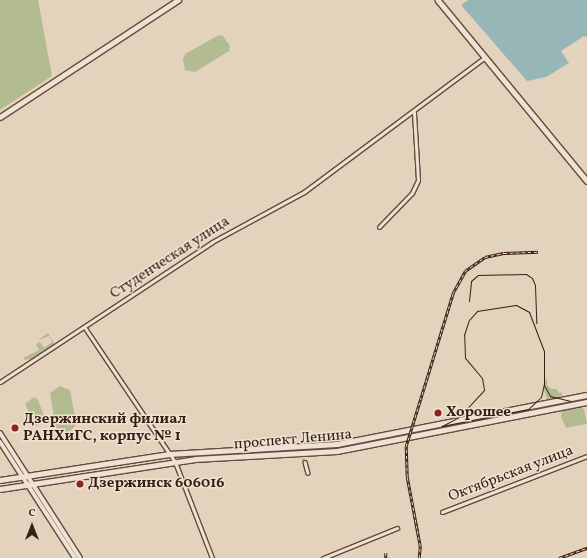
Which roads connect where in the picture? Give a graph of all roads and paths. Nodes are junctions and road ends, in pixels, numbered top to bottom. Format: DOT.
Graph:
graph roads {
  1 [pos="178,0"];
  2 [pos="438,0"];
  3 [pos="485,57"];
  4 [pos="414,112"];
  5 [pos="0,117"];
  6 [pos="587,181"];
  7 [pos="378,227"];
  8 [pos="85,328"];
  9 [pos="0,382"];
  10 [pos="587,395"];
  11 [pos="587,402"];
  12 [pos="0,433"];
  13 [pos="0,442"];
  14 [pos="170,454"];
  15 [pos="587,456"];
  16 [pos="175,462"];
  17 [pos="305,462"];
  18 [pos="308,473"];
  19 [pos="28,476"];
  20 [pos="22,477"];
  21 [pos="0,480"];
  22 [pos="33,484"];
  23 [pos="28,485"];
  24 [pos="0,489"];
  25 [pos="442,512"];
  26 [pos="397,528"];
  27 [pos="75,558"];
  28 [pos="80,558"];
  29 [pos="212,558"];
  30 [pos="323,558"];
  1 -- 5 [label="main road"];
  2 -- 3 [label="main road"];
  3 -- 4 [label="street, Студенческая улица"];
  3 -- 6 [label="main road"];
  4 -- 7 [label="street"];
  4 -- 8 [label="street, Студенческая улица"];
  8 -- 9 [label="street, Студенческая улица"];
  8 -- 14 [label="street"];
  10 -- 14 [label="main road, проспект Ленина"];
  11 -- 16 [label="main road, проспект Ленина"];
  12 -- 19 [label="street"];
  13 -- 20 [label="street"];
  14 -- 16 [label="street"];
  14 -- 19 [label="main road, проспект Ленина"];
  15 -- 25 [label="street, Октябрьская улица"];
  16 -- 22 [label="main road, проспект Ленина"];
  16 -- 29 [label="street"];
  17 -- 18 [label="street"];
  19 -- 20 [label="main road, проспект Ленина"];
  19 -- 22 [label="street"];
  20 -- 21 [label="main road, проспект Ленина"];
  20 -- 23 [label="street"];
  22 -- 23 [label="main road, проспект Ленина"];
  22 -- 28 [label="street"];
  23 -- 24 [label="main road, проспект Ленина"];
  23 -- 27 [label="street"];
  26 -- 30 [label="street"];
}
